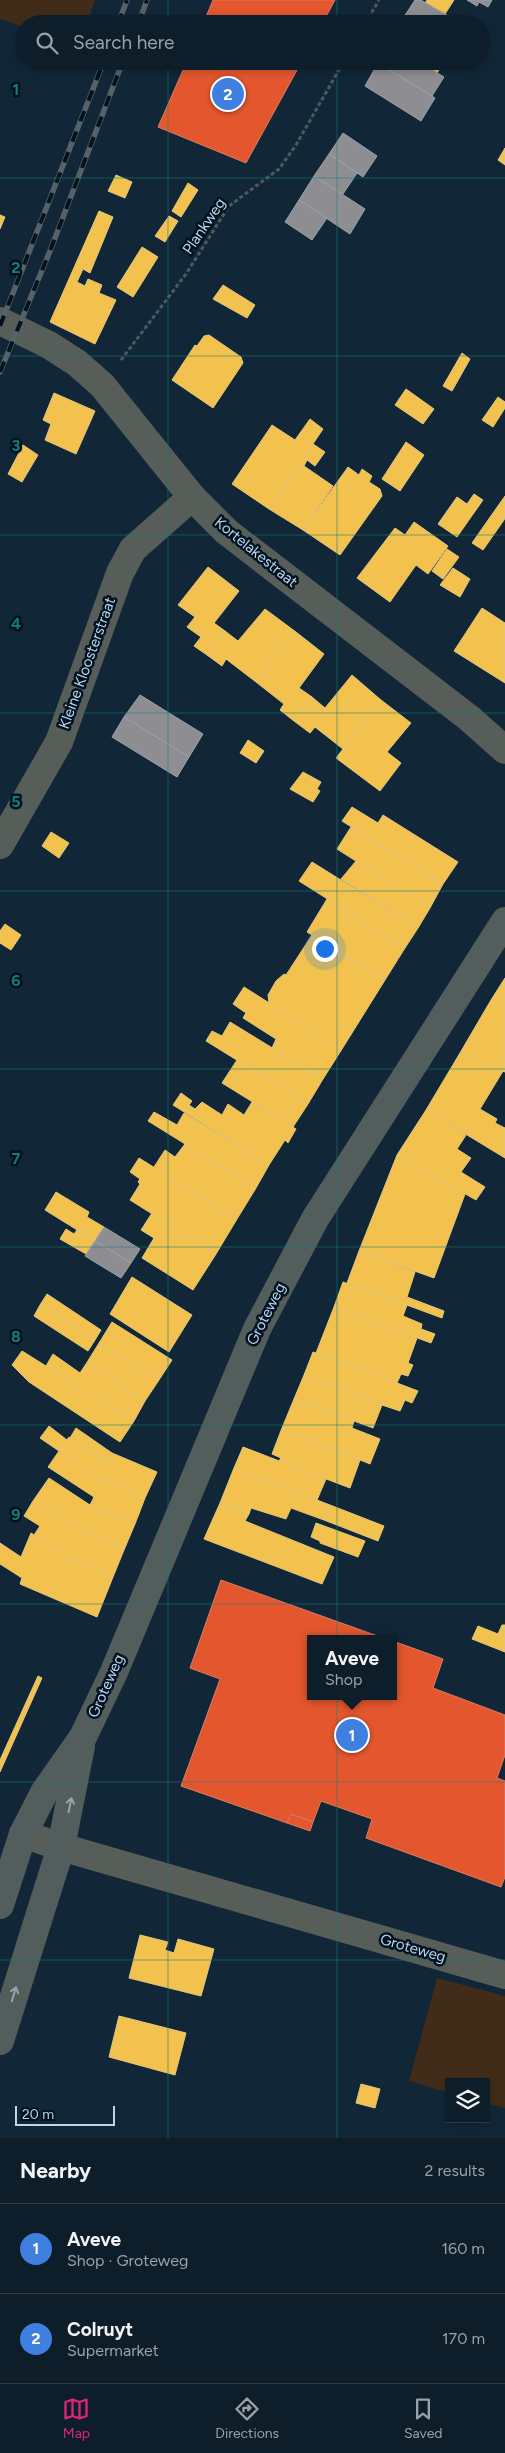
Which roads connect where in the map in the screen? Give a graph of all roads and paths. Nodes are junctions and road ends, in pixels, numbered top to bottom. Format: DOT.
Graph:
graph roads {
  1 [pos="379,0"];
  2 [pos="370,15"];
  3 [pos="339,70"];
  4 [pos="0,321"];
  5 [pos="102,385"];
  6 [pos="192,497"];
  7 [pos="505,750"];
  8 [pos="0,845"];
  9 [pos="505,921"];
  10 [pos="83,1737"];
  11 [pos="23,1834"];
  12 [pos="61,1847"];
  13 [pos="0,1905"];
  14 [pos="505,1975"];
  15 [pos="1,2034"];
  1 -- 2 [label="path"];
  3 -- 5 [label="path, Plankweg"];
  4 -- 5 [label="street, Kortelakestraat"];
  5 -- 6 [label="street, Kortelakestraat"];
  6 -- 7 [label="street, Kortelakestraat"];
  6 -- 8 [label="street, Kleine Kloosterstraat"];
  9 -- 10 [label="main road, Groteweg"];
  10 -- 11 [label="main road, Groteweg"];
  12 -- 10 [label="main road, Groteweg, one-way"];
  11 -- 12 [label="street, Groteweg"];
  11 -- 13 [label="main road, Groteweg"];
  12 -- 14 [label="street, Groteweg"];
  15 -- 12 [label="main road, Groteweg, one-way"];
}
